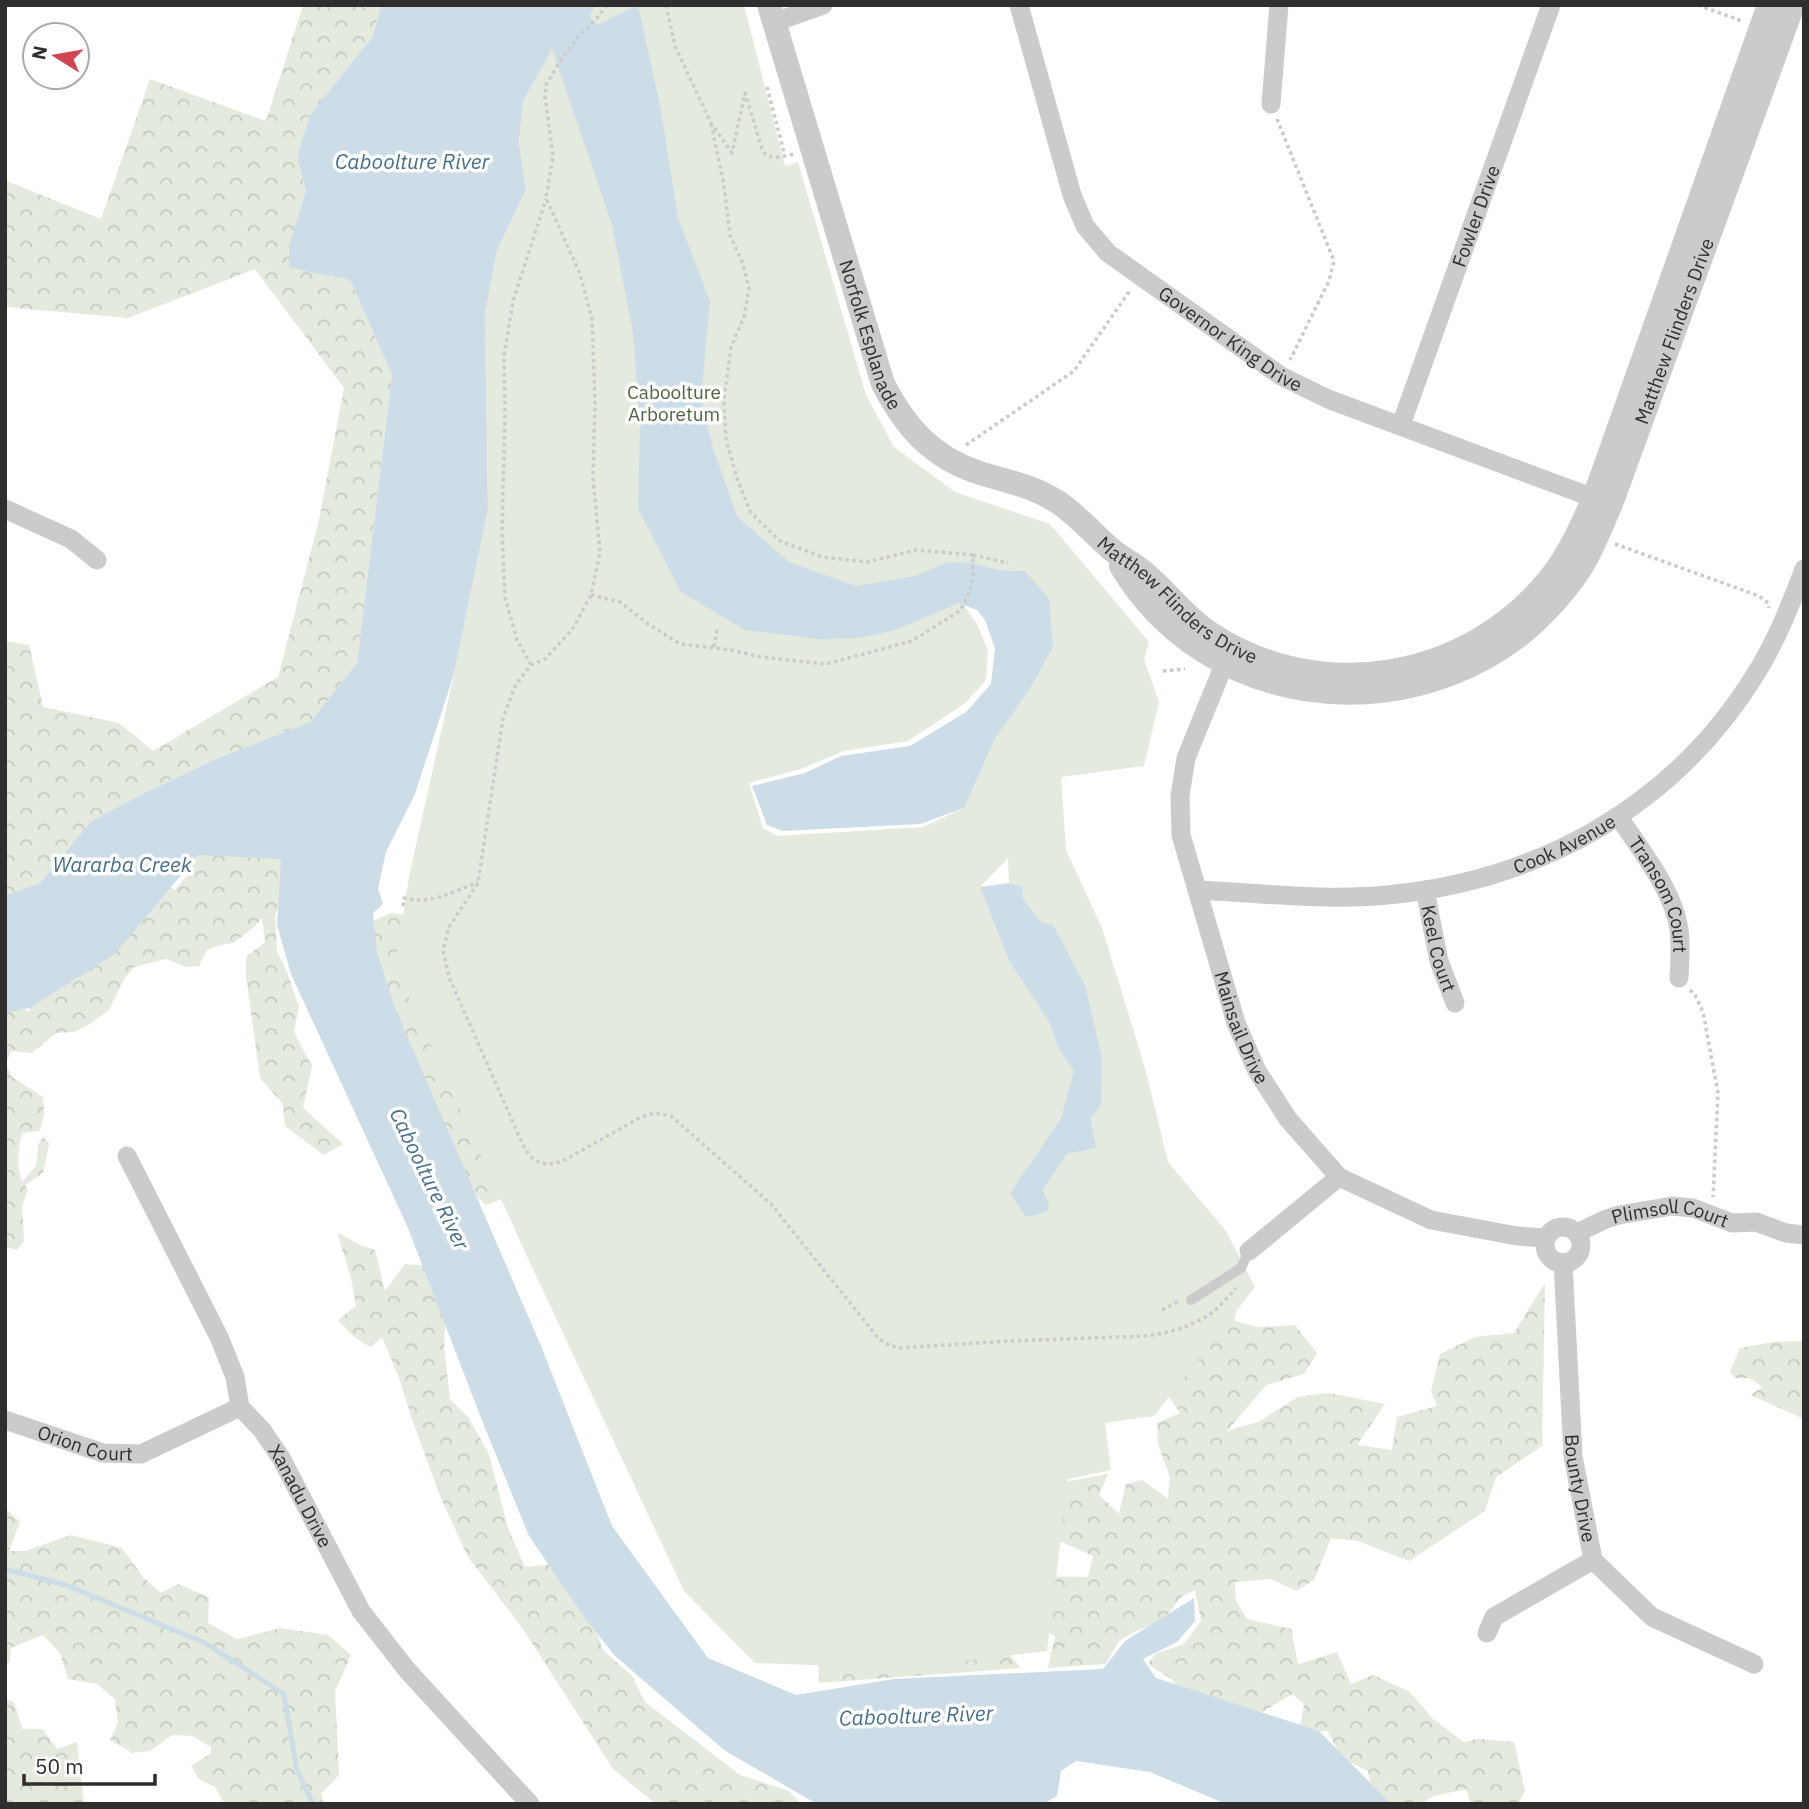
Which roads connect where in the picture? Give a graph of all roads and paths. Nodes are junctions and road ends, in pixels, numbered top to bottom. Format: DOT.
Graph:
graph roads {
  1 [pos="666,5"];
  2 [pos="822,5"];
  3 [pos="1019,5"];
  4 [pos="1279,5"];
  5 [pos="1551,5"];
  6 [pos="1698,5"];
  7 [pos="606,6"];
  8 [pos="1784,11"];
  9 [pos="772,14"];
  10 [pos="767,87"];
  11 [pos="1271,104"];
  12 [pos="711,123"];
  13 [pos="802,151"];
  14 [pos="785,156"];
  15 [pos="546,198"];
  16 [pos="1140,276"];
  17 [pos="1281,376"];
  18 [pos="1401,425"];
  19 [pos="960,449"];
  20 [pos="1603,501"];
  21 [pos="5,509"];
  22 [pos="1613,543"];
  23 [pos="1112,550"];
  24 [pos="973,555"];
  25 [pos="97,560"];
  26 [pos="1007,563"];
  27 [pos="1804,569"];
  28 [pos="591,595"];
  29 [pos="1773,611"];
  30 [pos="717,629"];
  31 [pos="714,647"];
  32 [pos="1229,654"];
  33 [pos="531,665"];
  34 [pos="1185,669"];
  35 [pos="1163,671"];
  36 [pos="1619,817"];
  37 [pos="479,881"];
  38 [pos="1196,890"];
  39 [pos="1425,890"];
  40 [pos="403,906"];
  41 [pos="1679,978"];
  42 [pos="1455,1003"];
  43 [pos="127,1156"];
  44 [pos="1339,1177"];
  45 [pos="1712,1216"];
  46 [pos="1577,1233"];
  47 [pos="1804,1235"];
  48 [pos="1545,1238"];
  49 [pos="1249,1251"];
  50 [pos="1563,1263"];
  51 [pos="1242,1283"];
  52 [pos="1192,1300"];
  53 [pos="240,1407"];
  54 [pos="5,1420"];
  55 [pos="1593,1560"];
  56 [pos="1486,1633"];
  57 [pos="1754,1664"];
  58 [pos="530,1804"];
  1 -- 12 [label="path"];
  2 -- 9 [label="street"];
  3 -- 16 [label="street, Governor King Drive"];
  4 -- 11 [label="street"];
  5 -- 18 [label="street, Fowler Drive"];
  6 -- 8 [label="path"];
  7 -- 15 [label="path"];
  8 -- 20 [label="street, Matthew Flinders Drive"];
  8 -- 20 [label="street, Matthew Flinders Drive"];
  9 -- 23 [label="street, Norfolk Esplanade"];
  10 -- 14 [label="path"];
  11 -- 17 [label="path"];
  12 -- 14 [label="path"];
  12 -- 24 [label="path"];
  13 -- 14 [label="path"];
  15 -- 28 [label="path"];
  15 -- 33 [label="path"];
  16 -- 17 [label="street, Governor King Drive"];
  16 -- 19 [label="path"];
  17 -- 18 [label="street, Governor King Drive"];
  18 -- 20 [label="street, Governor King Drive"];
  20 -- 32 [label="street, Matthew Flinders Drive"];
  21 -- 25 [label="street"];
  22 -- 29 [label="path"];
  23 -- 32 [label="street, Matthew Flinders Drive"];
  24 -- 26 [label="path"];
  24 -- 31 [label="path"];
  27 -- 36 [label="street, Cook Avenue"];
  28 -- 31 [label="path"];
  28 -- 33 [label="path"];
  30 -- 31 [label="path"];
  32 -- 38 [label="street, Mainsail Drive"];
  33 -- 37 [label="path"];
  34 -- 35 [label="path"];
  36 -- 39 [label="street, Cook Avenue"];
  36 -- 41 [label="street, Transom Court"];
  37 -- 40 [label="path"];
  37 -- 51 [label="path"];
  38 -- 39 [label="street, Cook Avenue"];
  38 -- 44 [label="street, Mainsail Drive"];
  39 -- 42 [label="street, Keel Court"];
  41 -- 45 [label="path"];
  43 -- 53 [label="street"];
  44 -- 48 [label="street, Mainsail Drive"];
  44 -- 49 [label="street"];
  45 -- 46 [label="street, Plimsoll Court"];
  45 -- 47 [label="street, Plimsoll Court"];
  46 -- 48 [label="street"];
  46 -- 50 [label="street"];
  48 -- 50 [label="street"];
  49 -- 52 [label="lane"];
  50 -- 55 [label="street, Bounty Drive"];
  53 -- 54 [label="street, Orion Court"];
  53 -- 58 [label="street, Xanadu Drive"];
  55 -- 56 [label="street"];
  55 -- 57 [label="street, Bounty Drive"];
}
